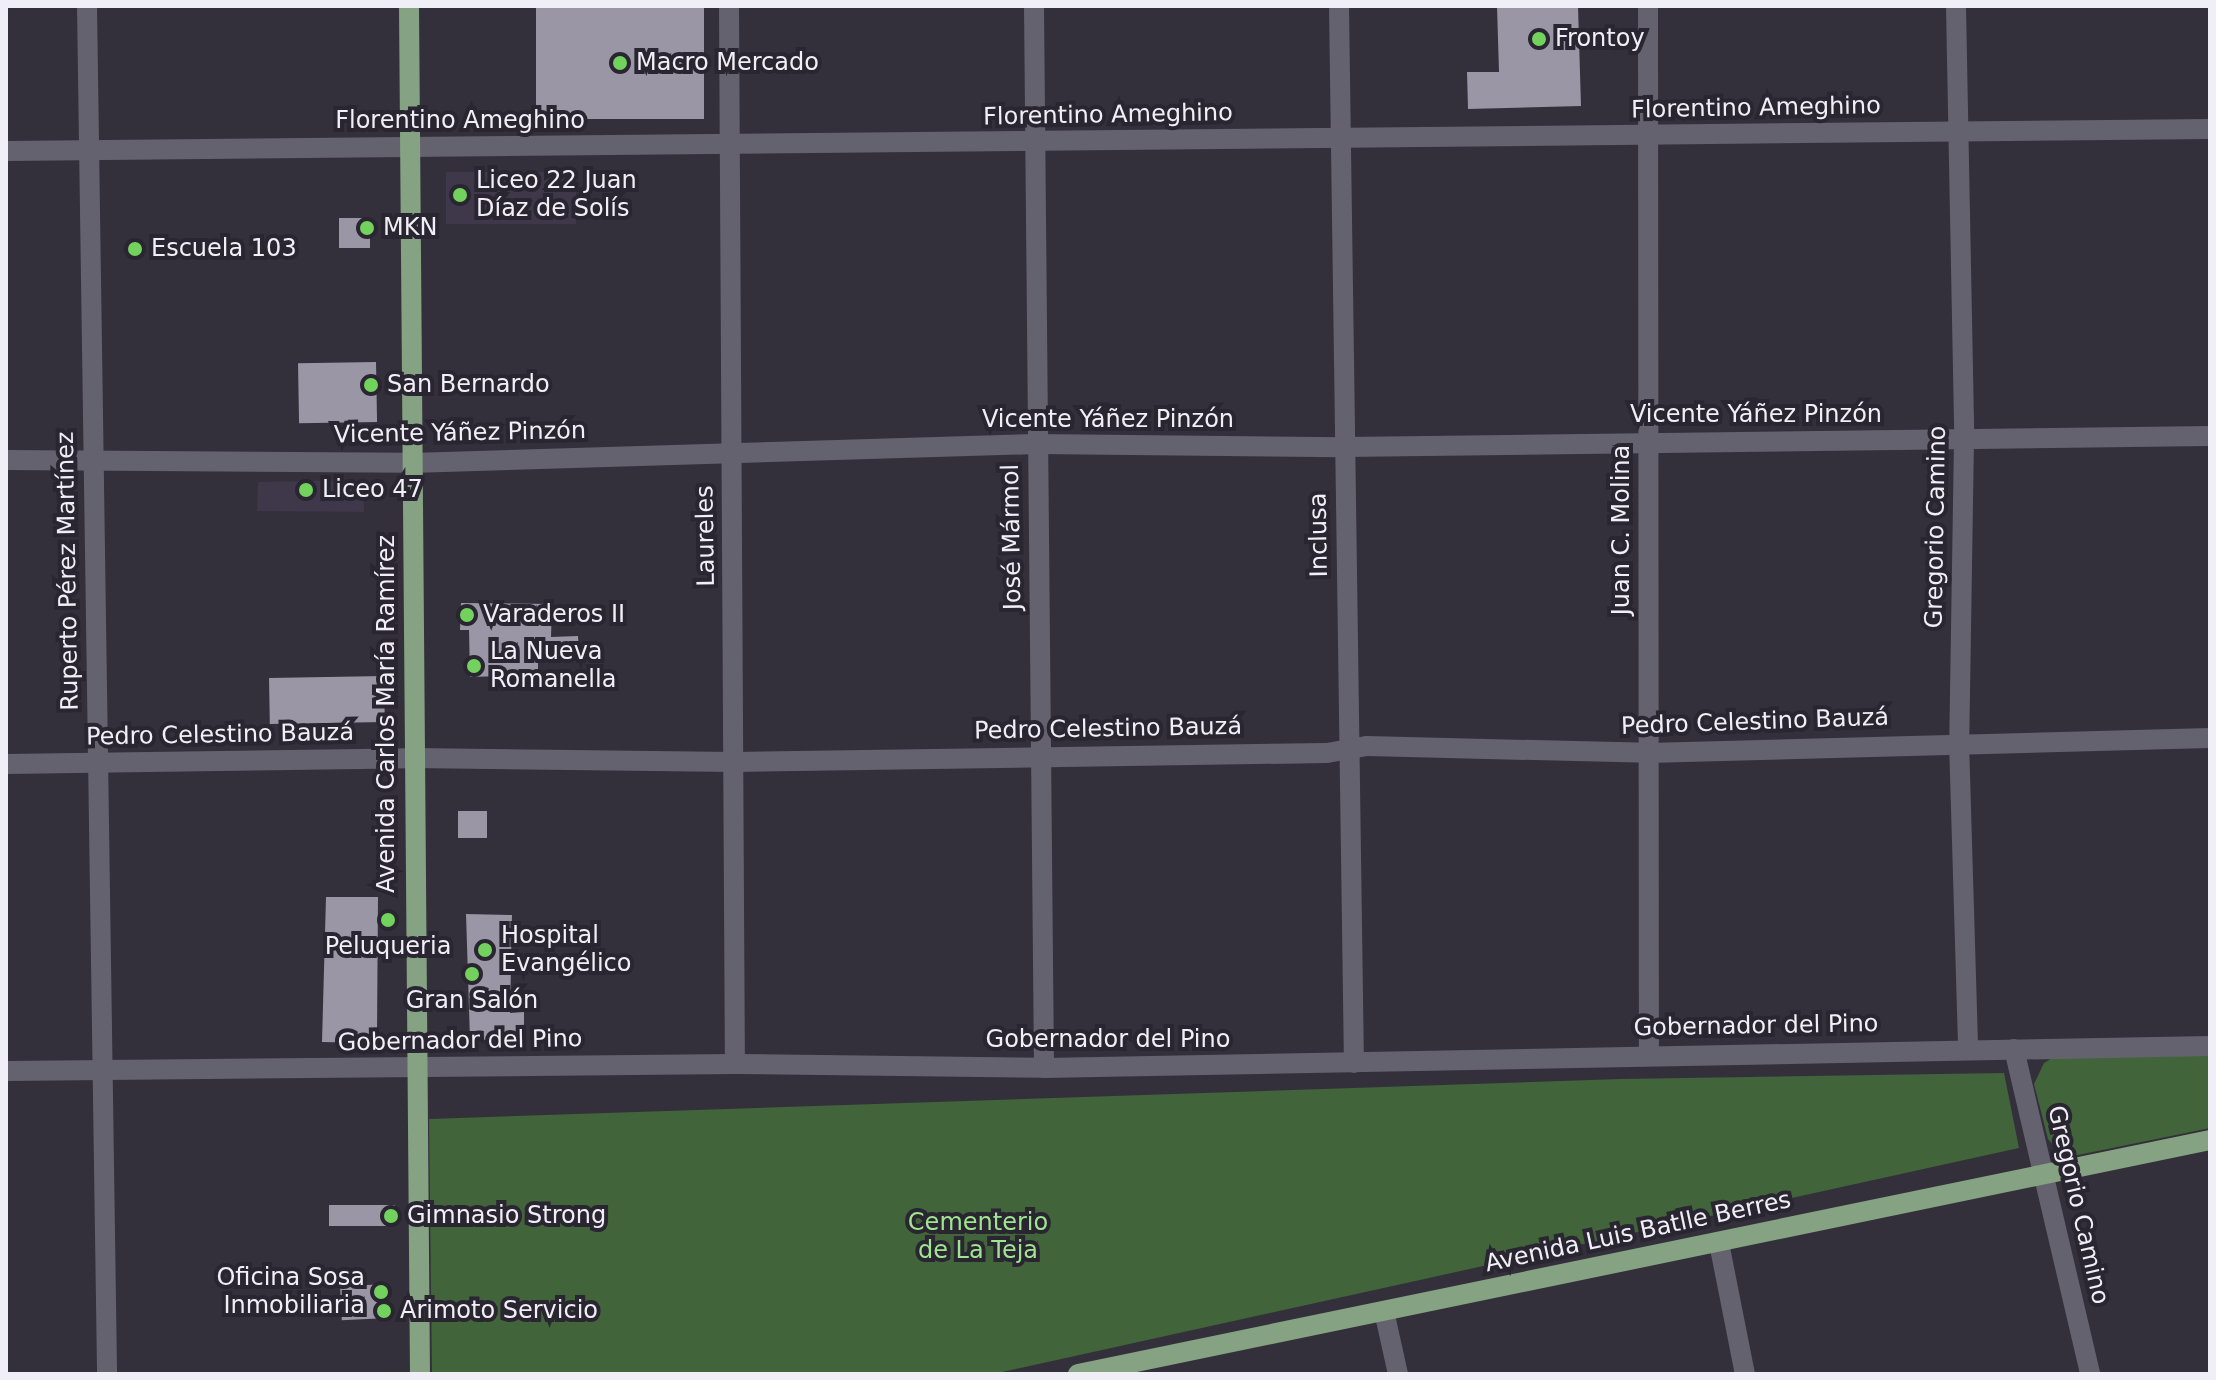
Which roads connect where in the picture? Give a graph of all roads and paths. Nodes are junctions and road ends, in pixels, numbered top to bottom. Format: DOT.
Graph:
graph roads {
  1 [pos="87,6"];
  2 [pos="409,6"];
  3 [pos="729,6"];
  4 [pos="1034,6"];
  5 [pos="1339,6"];
  6 [pos="1648,6"];
  7 [pos="1956,6"];
  8 [pos="2210,129"];
  9 [pos="1958,132"];
  10 [pos="1647,136"];
  11 [pos="1340,138"];
  12 [pos="1036,141"];
  13 [pos="732,145"];
  14 [pos="410,147"];
  15 [pos="90,150"];
  16 [pos="6,151"];
  17 [pos="2210,436"];
  18 [pos="1964,439"];
  19 [pos="1648,441"];
  20 [pos="1036,444"];
  21 [pos="1344,447"];
  22 [pos="730,450"];
  23 [pos="91,459"];
  24 [pos="6,460"];
  25 [pos="411,463"];
  26 [pos="2210,738"];
  27 [pos="1959,741"];
  28 [pos="1350,749"];
  29 [pos="1648,753"];
  30 [pos="1042,755"];
  31 [pos="412,758"];
  32 [pos="735,762"];
  33 [pos="6,764"];
  34 [pos="98,764"];
  35 [pos="2210,1046"];
  36 [pos="1968,1049"];
  37 [pos="2014,1049"];
  38 [pos="1649,1053"];
  39 [pos="1354,1063"];
  40 [pos="735,1064"];
  41 [pos="416,1068"];
  42 [pos="1044,1068"];
  43 [pos="102,1070"];
  44 [pos="6,1071"];
  45 [pos="2210,1140"];
  46 [pos="2046,1173"];
  47 [pos="1719,1243"];
  48 [pos="1384,1311"];
  49 [pos="107,1374"];
  50 [pos="420,1374"];
  51 [pos="1078,1374"];
  52 [pos="1398,1374"];
  53 [pos="1745,1374"];
  54 [pos="2090,1374"];
  1 -- 15 [label="street, Ruperto Pérez Martínez"];
  2 -- 14 [label="main road, Avenida Carlos María Ramírez"];
  3 -- 13 [label="street, Laureles"];
  4 -- 12 [label="street, José Mármol"];
  5 -- 11 [label="street, Inclusa"];
  6 -- 10 [label="street, Juan C. Molina"];
  7 -- 9 [label="street, Gregorio Camino"];
  8 -- 9 [label="street, Florentino Ameghino"];
  9 -- 10 [label="street, Florentino Ameghino"];
  9 -- 18 [label="street, Gregorio Camino"];
  10 -- 11 [label="street, Florentino Ameghino"];
  10 -- 19 [label="street, Juan C. Molina"];
  11 -- 12 [label="street, Florentino Ameghino"];
  11 -- 21 [label="street, Inclusa"];
  12 -- 13 [label="street, Florentino Ameghino"];
  12 -- 20 [label="street, José Mármol"];
  13 -- 14 [label="street, Florentino Ameghino"];
  13 -- 22 [label="street, Laureles"];
  14 -- 15 [label="street, Florentino Ameghino"];
  14 -- 25 [label="main road, Avenida Carlos María Ramírez"];
  15 -- 16 [label="street, Florentino Ameghino"];
  15 -- 23 [label="street, Ruperto Pérez Martínez"];
  17 -- 18 [label="street, Vicente Yáñez Pinzón"];
  18 -- 19 [label="street, Vicente Yáñez Pinzón"];
  18 -- 27 [label="street, Gregorio Camino"];
  19 -- 21 [label="street, Vicente Yáñez Pinzón"];
  19 -- 29 [label="street, Juan C. Molina"];
  20 -- 21 [label="street, Vicente Yáñez Pinzón"];
  20 -- 22 [label="street, Vicente Yáñez Pinzón"];
  20 -- 30 [label="street, José Mármol"];
  21 -- 28 [label="street, Inclusa"];
  22 -- 25 [label="street, Vicente Yáñez Pinzón"];
  22 -- 32 [label="street, Laureles"];
  23 -- 24 [label="street, Vicente Yáñez Pinzón"];
  23 -- 25 [label="street, Vicente Yáñez Pinzón"];
  23 -- 34 [label="street, Ruperto Pérez Martínez"];
  25 -- 31 [label="main road, Avenida Carlos María Ramírez"];
  26 -- 27 [label="street, Pedro Celestino Bauzá"];
  27 -- 29 [label="street, Pedro Celestino Bauzá"];
  27 -- 36 [label="street, Gregorio Camino"];
  28 -- 29 [label="street, Pedro Celestino Bauzá"];
  28 -- 30 [label="street, Pedro Celestino Bauzá"];
  28 -- 39 [label="street, Inclusa"];
  29 -- 38 [label="street, Juan C. Molina"];
  30 -- 32 [label="street, Pedro Celestino Bauzá"];
  30 -- 42 [label="street, José Mármol"];
  31 -- 32 [label="street, Pedro Celestino Bauzá"];
  31 -- 34 [label="street, Pedro Celestino Bauzá"];
  31 -- 41 [label="main road, Avenida Carlos María Ramírez"];
  32 -- 40 [label="street, Laureles"];
  33 -- 34 [label="street, Pedro Celestino Bauzá"];
  34 -- 43 [label="street, Ruperto Pérez Martínez"];
  35 -- 37 [label="street, Gobernador del Pino"];
  36 -- 37 [label="street, Gobernador del Pino"];
  36 -- 38 [label="street, Gobernador del Pino"];
  37 -- 46 [label="street, Gregorio Camino"];
  38 -- 39 [label="street, Gobernador del Pino"];
  39 -- 42 [label="street, Gobernador del Pino"];
  40 -- 41 [label="street, Gobernador del Pino"];
  40 -- 42 [label="street, Gobernador del Pino"];
  41 -- 43 [label="street, Gobernador del Pino"];
  41 -- 50 [label="main road, Avenida Carlos María Ramírez"];
  43 -- 44 [label="street, Gobernador del Pino"];
  43 -- 49 [label="street, Ruperto Pérez Martínez"];
  45 -- 46 [label="main road, Avenida Luis Batlle Berres"];
  46 -- 47 [label="main road, Avenida Luis Batlle Berres"];
  46 -- 54 [label="street, Gregorio Camino"];
  47 -- 48 [label="main road, Avenida Luis Batlle Berres"];
  47 -- 53 [label="street"];
  48 -- 51 [label="main road, Avenida Luis Batlle Berres"];
  48 -- 52 [label="street"];
}
